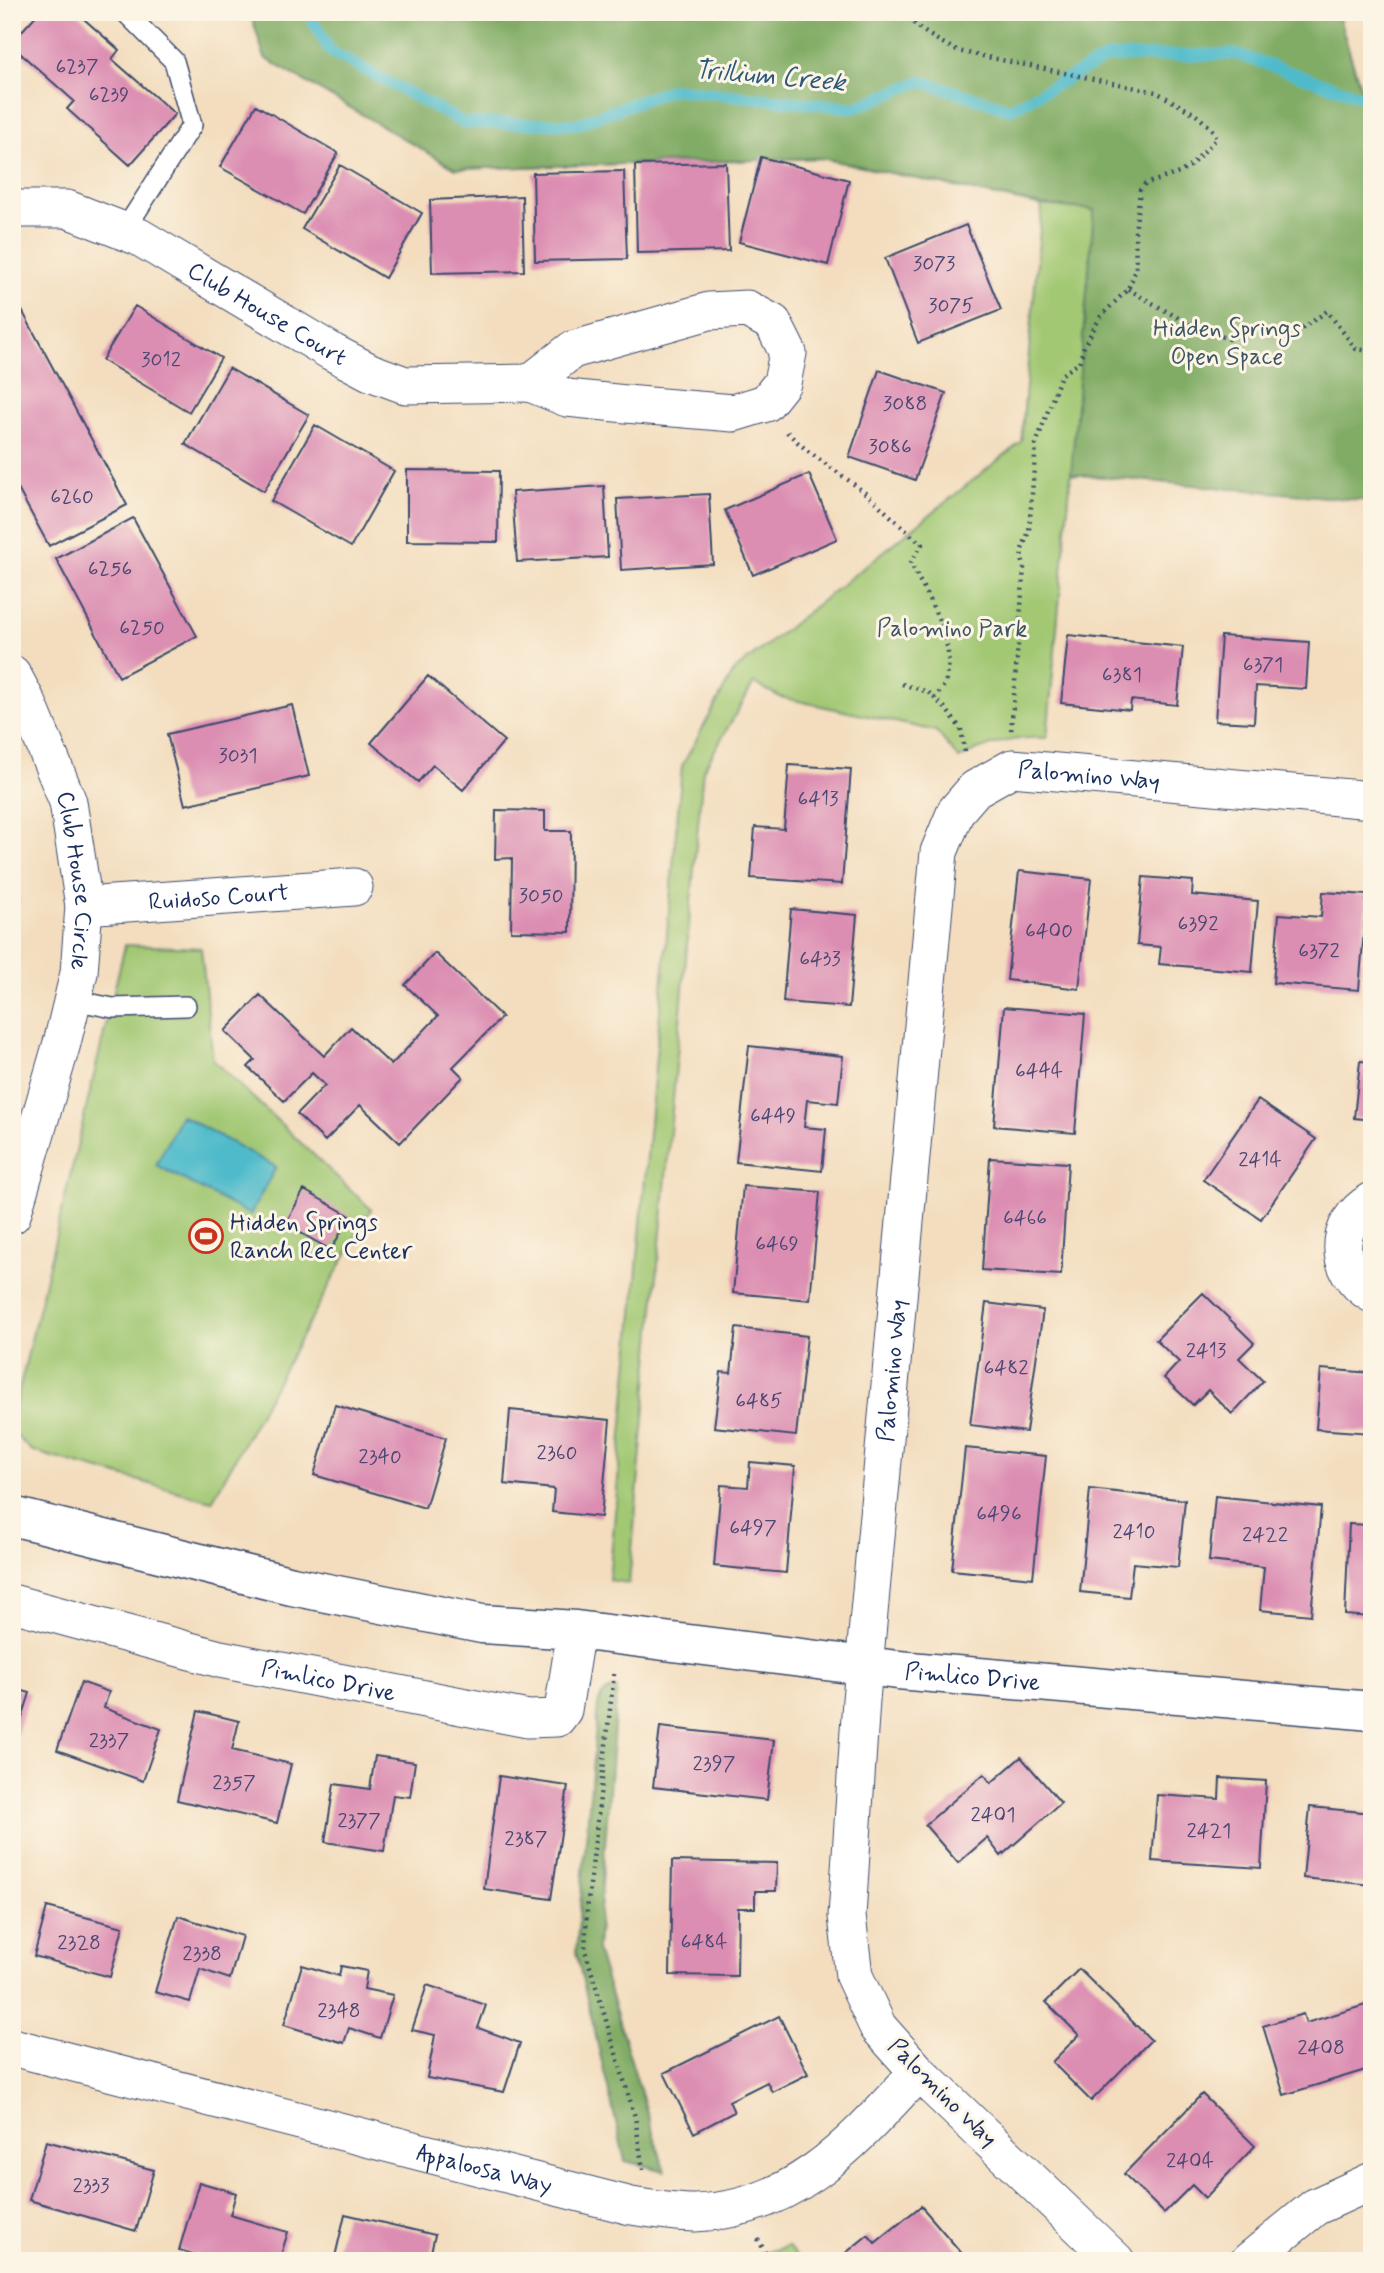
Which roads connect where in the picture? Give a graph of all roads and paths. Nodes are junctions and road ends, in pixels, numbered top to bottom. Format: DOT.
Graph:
graph roads {
  1 [pos="125,12"];
  2 [pos="905,12"];
  3 [pos="12,211"];
  4 [pos="124,231"];
  5 [pos="1128,289"];
  6 [pos="1372,351"];
  7 [pos="530,383"];
  8 [pos="766,403"];
  9 [pos="12,674"];
  10 [pos="902,684"];
  11 [pos="934,698"];
  12 [pos="1012,740"];
  13 [pos="968,760"];
  14 [pos="1372,800"];
  15 [pos="354,887"];
  16 [pos="84,906"];
  17 [pos="73,1000"];
  18 [pos="186,1006"];
  19 [pos="1372,1201"];
  20 [pos="12,1215"];
  21 [pos="1372,1294"];
  22 [pos="12,1516"];
  23 [pos="12,1603"];
  24 [pos="576,1630"];
  25 [pos="864,1666"];
  26 [pos="614,1673"];
  27 [pos="1372,1711"];
  28 [pos="12,2047"];
  29 [pos="918,2072"];
  30 [pos="645,2178"];
  31 [pos="1372,2181"];
  32 [pos="755,2234"];
  33 [pos="775,2261"];
  34 [pos="1116,2261"];
  35 [pos="1249,2261"];
  1 -- 4 [label="lane"];
  2 -- 5 [label="path"];
  3 -- 4 [label="street, Club House Court"];
  4 -- 7 [label="street, Club House Court"];
  5 -- 6 [label="path"];
  5 -- 12 [label="path"];
  7 -- 8 [label="street, Club House Court"];
  7 -- 8 [label="street"];
  8 -- 11 [label="path"];
  9 -- 16 [label="street, Club House Circle"];
  10 -- 11 [label="path"];
  11 -- 13 [label="path"];
  14 -- 25 [label="street, Palomino Way"];
  15 -- 16 [label="street, Ruidoso Court"];
  16 -- 17 [label="street, Club House Circle"];
  17 -- 18 [label="lane"];
  17 -- 20 [label="street, Club House Circle"];
  19 -- 21 [label="street"];
  22 -- 24 [label="street, Pimlico Drive"];
  23 -- 24 [label="street, Pimlico Drive"];
  24 -- 25 [label="street, Pimlico Drive"];
  25 -- 27 [label="street, Pimlico Drive"];
  25 -- 29 [label="street, Palomino Way"];
  26 -- 30 [label="path"];
  28 -- 29 [label="street, Appaloosa Way"];
  29 -- 34 [label="street, Palomino Way"];
  31 -- 35 [label="street"];
  32 -- 33 [label="path"];
}
